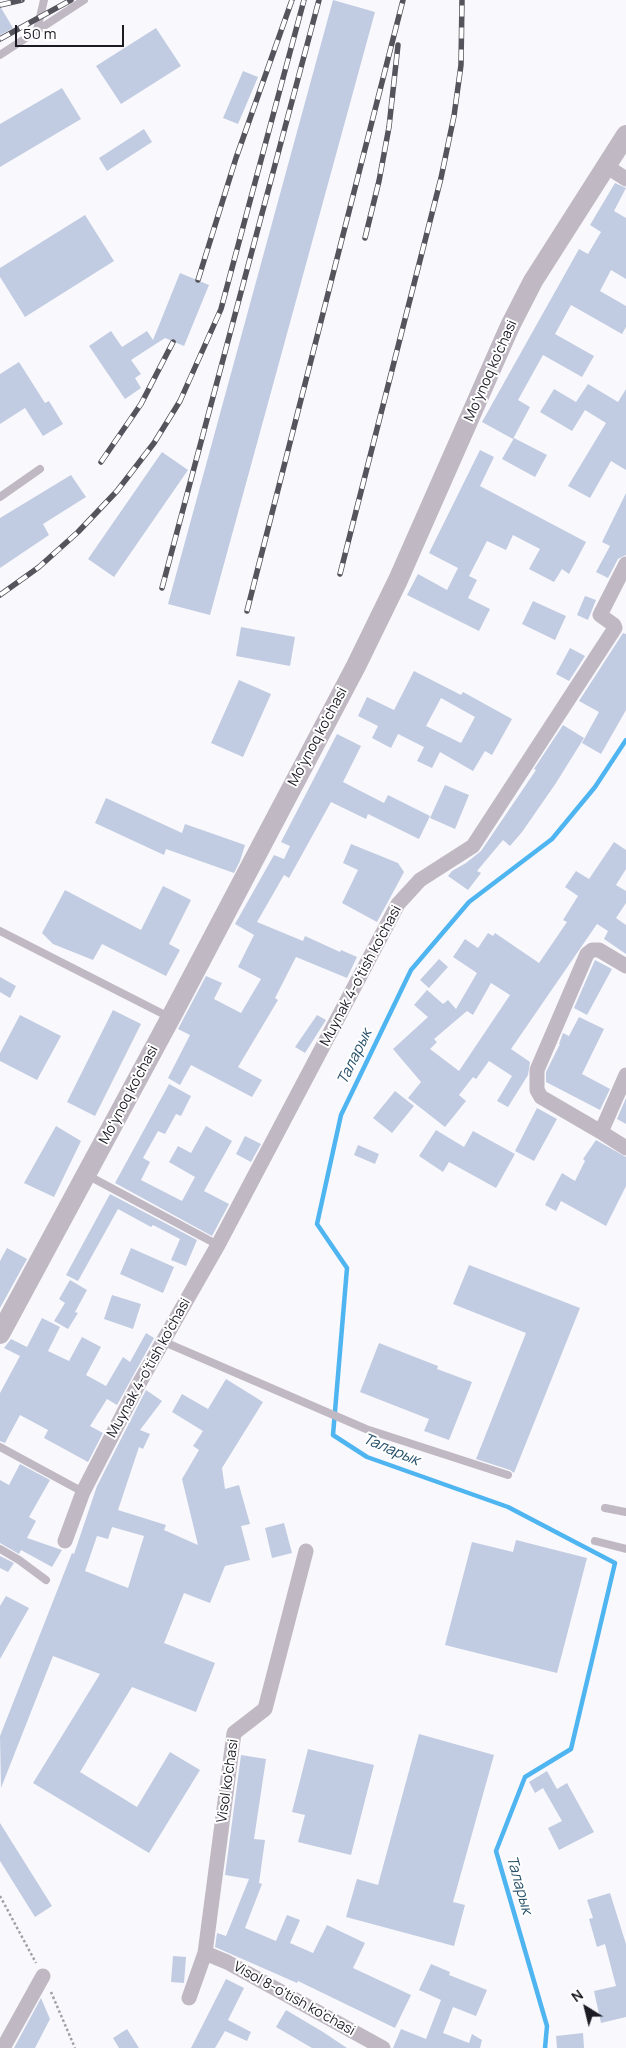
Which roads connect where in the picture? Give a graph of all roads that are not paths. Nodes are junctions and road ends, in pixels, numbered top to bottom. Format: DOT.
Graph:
graph roads {
  1 [pos="44,0"];
  2 [pos="84,0"];
  3 [pos="37,30"];
  4 [pos="0,55"];
  5 [pos="626,135"];
  6 [pos="606,166"];
  7 [pos="626,179"];
  8 [pos="40,469"];
  9 [pos="0,497"];
  10 [pos="626,564"];
  11 [pos="0,931"];
  12 [pos="626,966"];
  13 [pos="171,1018"];
  14 [pos="626,1075"];
  15 [pos="601,1132"];
  16 [pos="626,1148"];
  17 [pos="87,1176"];
  18 [pos="218,1245"];
  19 [pos="0,1334"];
  20 [pos="162,1341"];
  21 [pos="0,1447"];
  22 [pos="508,1475"];
  23 [pos="83,1492"];
  24 [pos="605,1508"];
  25 [pos="626,1512"];
  26 [pos="65,1541"];
  27 [pos="595,1541"];
  28 [pos="0,1549"];
  29 [pos="626,1549"];
  30 [pos="306,1551"];
  31 [pos="46,1580"];
  32 [pos="205,1953"];
  33 [pos="43,1976"];
  34 [pos="189,1998"];
  35 [pos="3,2048"];
  36 [pos="383,2048"];
  1 -- 3 [label="lane"];
  2 -- 3 [label="lane"];
  3 -- 4 [label="lane"];
  5 -- 6 [label="street, Moʻynoq ko'chasi"];
  6 -- 7 [label="street"];
  6 -- 13 [label="street, Moʻynoq ko'chasi"];
  8 -- 9 [label="lane"];
  10 -- 18 [label="street, Muynak 4-o'tish ko'chasi"];
  11 -- 13 [label="lane"];
  12 -- 15 [label="street"];
  13 -- 17 [label="street, Moʻynoq ko'chasi"];
  14 -- 15 [label="street"];
  15 -- 16 [label="street"];
  17 -- 18 [label="lane"];
  17 -- 19 [label="street, Moʻynoq ko'chasi"];
  18 -- 20 [label="street, Muynak 4-o'tish ko'chasi"];
  20 -- 22 [label="lane"];
  20 -- 23 [label="street, Muynak 4-o'tish ko'chasi"];
  21 -- 23 [label="lane"];
  23 -- 26 [label="street, Muynak 4-o'tish ko'chasi"];
  24 -- 25 [label="lane"];
  27 -- 29 [label="lane"];
  28 -- 31 [label="lane"];
  30 -- 32 [label="street, Visol ko'chasi"];
  32 -- 34 [label="street, Visol ko'chasi"];
  32 -- 36 [label="street, Visol 8-o'tish ko'chasi"];
  33 -- 35 [label="street"];
}
